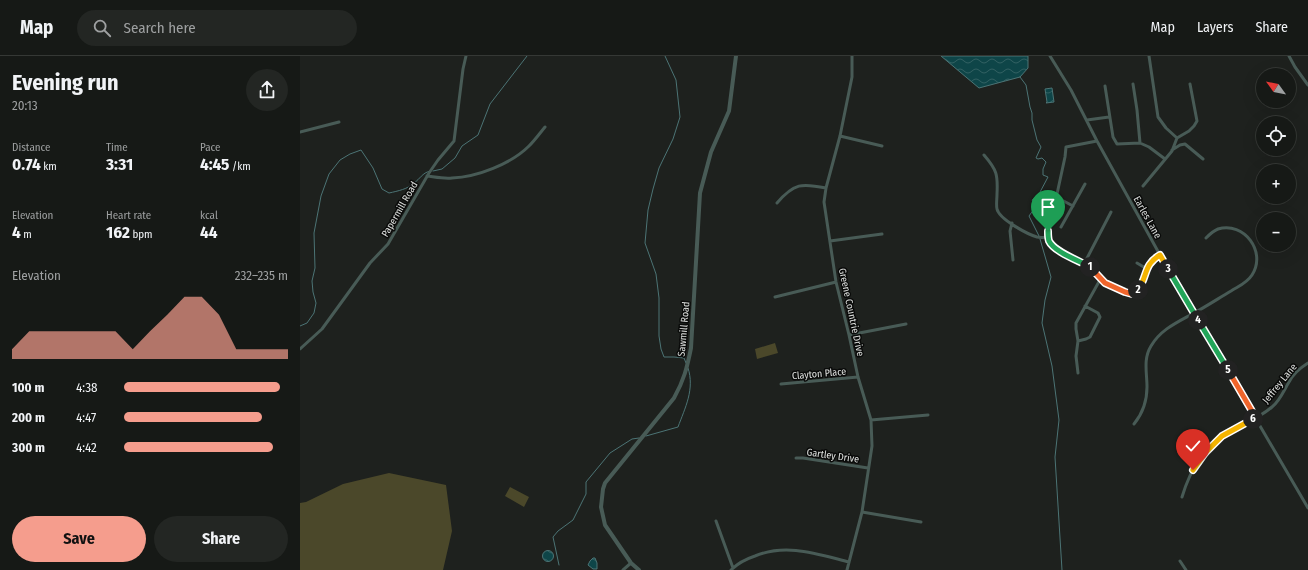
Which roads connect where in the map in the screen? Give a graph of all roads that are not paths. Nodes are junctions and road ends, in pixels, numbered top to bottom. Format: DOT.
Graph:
graph roads {
  1 [pos="466,56"];
  2 [pos="736,56"];
  3 [pos="852,56"];
  4 [pos="1050,56"];
  5 [pos="1149,56"];
  6 [pos="1289,56"];
  7 [pos="1133,84"];
  8 [pos="1190,84"];
  9 [pos="1308,84"];
  10 [pos="1105,86"];
  11 [pos="1109,117"];
  12 [pos="1087,120"];
  13 [pos="339,122"];
  14 [pos="545,127"];
  15 [pos="300,132"];
  16 [pos="840,136"];
  17 [pos="1177,138"];
  18 [pos="1097,141"];
  19 [pos="1140,143"];
  20 [pos="882,146"];
  21 [pos="1172,151"];
  22 [pos="984,155"];
  23 [pos="1203,159"];
  24 [pos="1164,160"];
  25 [pos="427,176"];
  26 [pos="1084,184"];
  27 [pos="1143,186"];
  28 [pos="826,188"];
  29 [pos="1056,196"];
  30 [pos="777,203"];
  31 [pos="1073,206"];
  32 [pos="1111,212"];
  33 [pos="1012,223"];
  34 [pos="1061,227"];
  35 [pos="882,234"];
  36 [pos="1049,237"];
  37 [pos="1206,238"];
  38 [pos="830,241"];
  39 [pos="1160,255"];
  40 [pos="1013,260"];
  41 [pos="1137,263"];
  42 [pos="1084,264"];
  43 [pos="1147,269"];
  44 [pos="1101,278"];
  45 [pos="836,282"];
  46 [pos="775,297"];
  47 [pos="1085,306"];
  48 [pos="1194,313"];
  49 [pos="906,324"];
  50 [pos="849,335"];
  51 [pos="1078,341"];
  52 [pos="300,349"];
  53 [pos="1308,363"];
  54 [pos="1078,373"];
  55 [pos="858,377"];
  56 [pos="781,384"];
  57 [pos="928,415"];
  58 [pos="1256,418"];
  59 [pos="871,420"];
  60 [pos="1134,424"];
  61 [pos="796,458"];
  62 [pos="868,468"];
  63 [pos="1182,497"];
  64 [pos="1308,508"];
  65 [pos="862,512"];
  66 [pos="716,521"];
  67 [pos="921,522"];
  68 [pos="1180,561"];
  69 [pos="849,562"];
  70 [pos="631,563"];
  71 [pos="732,569"];
  72 [pos="624,570"];
  73 [pos="639,570"];
  74 [pos="847,570"];
  75 [pos="1186,570"];
  1 -- 25 [label="street, Papermill Road"];
  2 -- 70 [label="street, Sawmill Road"];
  3 -- 16 [label="street, Greene Countrie Drive"];
  4 -- 12 [label="street, Earles Lane"];
  5 -- 17 [label="street"];
  6 -- 9 [label="street"];
  7 -- 19 [label="street"];
  8 -- 17 [label="street"];
  10 -- 11 [label="street"];
  11 -- 12 [label="street"];
  11 -- 19 [label="street"];
  12 -- 18 [label="street, Earles Lane"];
  13 -- 15 [label="street"];
  14 -- 25 [label="street"];
  16 -- 20 [label="street"];
  16 -- 28 [label="street, Greene Countrie Drive"];
  17 -- 21 [label="street"];
  18 -- 29 [label="street"];
  18 -- 39 [label="street, Earles Lane"];
  19 -- 24 [label="street"];
  21 -- 23 [label="street"];
  21 -- 24 [label="street"];
  22 -- 33 [label="street"];
  24 -- 27 [label="street"];
  25 -- 52 [label="street, Papermill Road"];
  26 -- 31 [label="street"];
  28 -- 30 [label="street"];
  28 -- 38 [label="street, Greene Countrie Drive"];
  29 -- 31 [label="street"];
  29 -- 36 [label="street"];
  31 -- 34 [label="street"];
  32 -- 42 [label="street"];
  33 -- 36 [label="street"];
  33 -- 40 [label="street"];
  35 -- 38 [label="street"];
  36 -- 42 [label="street"];
  37 -- 48 [label="street"];
  38 -- 45 [label="street, Greene Countrie Drive"];
  39 -- 43 [label="street"];
  39 -- 48 [label="street, Earles Lane"];
  41 -- 43 [label="street"];
  42 -- 44 [label="street"];
  43 -- 44 [label="street"];
  44 -- 47 [label="street"];
  45 -- 46 [label="street"];
  45 -- 50 [label="street, Greene Countrie Drive"];
  47 -- 51 [label="street"];
  47 -- 51 [label="street"];
  48 -- 58 [label="street, Earles Lane"];
  48 -- 60 [label="street"];
  49 -- 50 [label="street"];
  50 -- 55 [label="street, Greene Countrie Drive"];
  51 -- 54 [label="street"];
  53 -- 58 [label="street, Jeffrey Lane"];
  55 -- 56 [label="street, Clayton Place"];
  55 -- 59 [label="street, Greene Countrie Drive"];
  57 -- 59 [label="street"];
  58 -- 63 [label="street, Jeffrey Lane"];
  58 -- 64 [label="street, Earles Lane"];
  59 -- 62 [label="street, Greene Countrie Drive"];
  61 -- 62 [label="street, Gartley Drive"];
  62 -- 65 [label="street, Greene Countrie Drive"];
  65 -- 67 [label="street"];
  65 -- 69 [label="street, Greene Countrie Drive"];
  66 -- 71 [label="street"];
  68 -- 75 [label="street"];
  69 -- 71 [label="street"];
  69 -- 74 [label="street, Greene Countrie Drive"];
  70 -- 72 [label="street"];
  70 -- 73 [label="street, Sawmill Road"];
}
